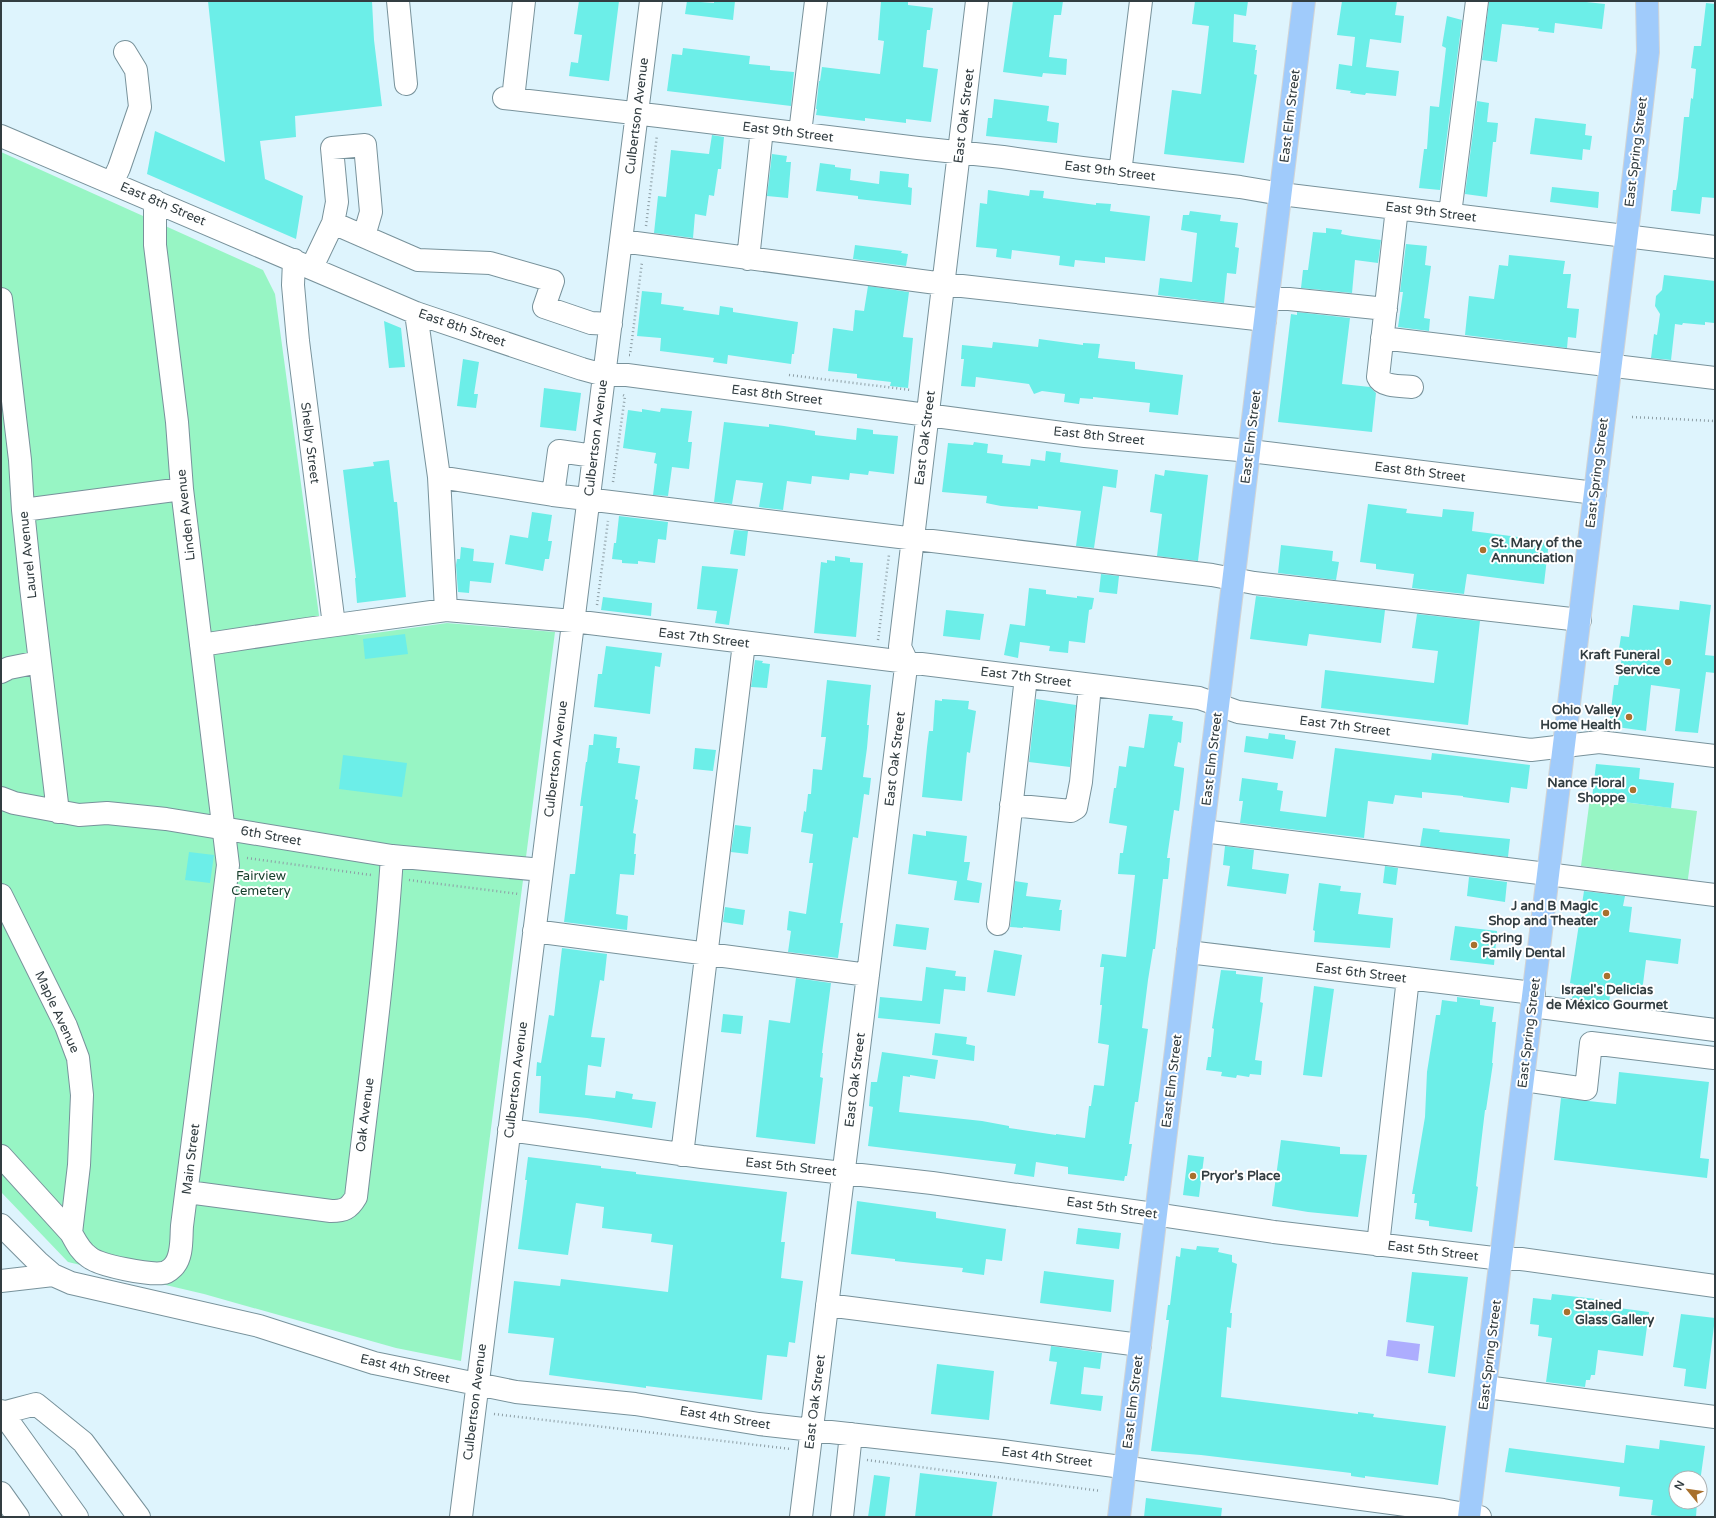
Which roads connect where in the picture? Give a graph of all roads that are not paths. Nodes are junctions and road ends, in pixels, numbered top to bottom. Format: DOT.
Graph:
graph roads {
  1 [pos="398,1"];
  2 [pos="524,1"];
  3 [pos="651,1"];
  4 [pos="816,1"];
  5 [pos="977,1"];
  6 [pos="1141,1"];
  7 [pos="1304,1"];
  8 [pos="1477,1"];
  9 [pos="1647,1"];
  10 [pos="125,52"];
  11 [pos="406,84"];
  12 [pos="637,113"];
  13 [pos="762,129"];
  14 [pos="800,133"];
  15 [pos="1,136"];
  16 [pos="959,153"];
  17 [pos="1120,173"];
  18 [pos="112,183"];
  19 [pos="1281,194"];
  20 [pos="155,201"];
  21 [pos="1397,208"];
  22 [pos="1450,214"];
  23 [pos="333,223"];
  24 [pos="364,236"];
  25 [pos="1626,236"];
  26 [pos="621,241"];
  27 [pos="1715,247"];
  28 [pos="748,259"];
  29 [pos="303,263"];
  30 [pos="944,284"];
  31 [pos="1,298"];
  32 [pos="1268,299"];
  33 [pos="1386,309"];
  34 [pos="416,313"];
  35 [pos="1265,320"];
  36 [pos="610,324"];
  37 [pos="1382,338"];
  38 [pos="1610,366"];
  39 [pos="604,375"];
  40 [pos="1715,378"];
  41 [pos="6,387"];
  42 [pos="1412,388"];
  43 [pos="928,415"];
  44 [pos="1250,451"];
  45 [pos="594,456"];
  46 [pos="439,477"];
  47 [pos="182,489"];
  48 [pos="1595,493"];
  49 [pos="553,495"];
  50 [pos="588,500"];
  51 [pos="23,510"];
  52 [pos="913,540"];
  53 [pos="1234,578"];
  54 [pos="446,610"];
  55 [pos="1580,620"];
  56 [pos="573,622"];
  57 [pos="334,625"];
  58 [pos="744,643"];
  59 [pos="201,645"];
  60 [pos="39,662"];
  61 [pos="906,662"];
  62 [pos="1,672"];
  63 [pos="1026,677"];
  64 [pos="1090,685"];
  65 [pos="1229,708"];
  66 [pos="1564,746"];
  67 [pos="1715,756"];
  68 [pos="1,798"];
  69 [pos="1011,805"];
  70 [pos="58,812"];
  71 [pos="224,828"];
  72 [pos="1203,831"];
  73 [pos="392,856"];
  74 [pos="542,870"];
  75 [pos="1548,875"];
  76 [pos="1,895"];
  77 [pos="1715,895"];
  78 [pos="998,924"];
  79 [pos="534,931"];
  80 [pos="1188,952"];
  81 [pos="706,954"];
  82 [pos="868,975"];
  83 [pos="1408,978"];
  84 [pos="1533,1000"];
  85 [pos="1715,1030"];
  86 [pos="1714,1058"];
  87 [pos="1523,1080"];
  88 [pos="509,1130"];
  89 [pos="682,1155"];
  90 [pos="1,1156"];
  91 [pos="844,1174"];
  92 [pos="187,1190"];
  93 [pos="1156,1214"];
  94 [pos="1,1225"];
  95 [pos="71,1233"];
  96 [pos="1378,1245"];
  97 [pos="1502,1259"];
  98 [pos="53,1275"];
  99 [pos="1,1281"];
  100 [pos="1715,1286"];
  101 [pos="827,1305"];
  102 [pos="1140,1345"];
  103 [pos="477,1385"];
  104 [pos="1486,1387"];
  105 [pos="2,1412"];
  106 [pos="1715,1417"];
  107 [pos="812,1429"];
  108 [pos="851,1434"];
  109 [pos="1125,1467"];
  110 [pos="1,1493"];
  111 [pos="1473,1516"];
  112 [pos="18,1517"];
  113 [pos="77,1517"];
  114 [pos="139,1517"];
  115 [pos="461,1517"];
  116 [pos="801,1517"];
  117 [pos="842,1517"];
  118 [pos="1119,1517"];
  1 -- 11 [label="street"];
  2 -- 12 [label="street, East 9th Street"];
  3 -- 12 [label="street, Culbertson Avenue"];
  4 -- 14 [label="street"];
  5 -- 16 [label="street, East Oak Street"];
  6 -- 17 [label="street"];
  7 -- 19 [label="main road, East Elm Street"];
  8 -- 22 [label="street"];
  9 -- 25 [label="main road, East Spring Street"];
  10 -- 18 [label="street"];
  12 -- 13 [label="street, East 9th Street"];
  12 -- 26 [label="street, Culbertson Avenue"];
  13 -- 14 [label="street, East 9th Street"];
  13 -- 28 [label="street"];
  14 -- 16 [label="street, East 9th Street"];
  15 -- 18 [label="street, East 8th Street"];
  16 -- 17 [label="street, East 9th Street"];
  16 -- 30 [label="street, East Oak Street"];
  17 -- 19 [label="street, East 9th Street"];
  18 -- 20 [label="street, East 8th Street"];
  19 -- 21 [label="street, East 9th Street"];
  19 -- 32 [label="main road, East Elm Street"];
  20 -- 29 [label="street, East 8th Street"];
  20 -- 47 [label="street, Linden Avenue"];
  21 -- 22 [label="street, East 9th Street"];
  21 -- 33 [label="street"];
  22 -- 25 [label="street, East 9th Street"];
  23 -- 24 [label="street"];
  23 -- 24 [label="street"];
  23 -- 29 [label="street"];
  24 -- 36 [label="street"];
  25 -- 27 [label="street, East 9th Street"];
  25 -- 38 [label="main road, East Spring Street"];
  26 -- 28 [label="street"];
  26 -- 36 [label="street, Culbertson Avenue"];
  28 -- 30 [label="street"];
  29 -- 34 [label="street, East 8th Street"];
  29 -- 57 [label="street, Shelby Street"];
  30 -- 35 [label="street"];
  30 -- 43 [label="street, East Oak Street"];
  31 -- 41 [label="street, Laurel Avenue"];
  32 -- 33 [label="street"];
  32 -- 35 [label="main road, East Elm Street"];
  33 -- 37 [label="street"];
  34 -- 39 [label="street, East 8th Street"];
  34 -- 46 [label="street"];
  35 -- 44 [label="main road, East Elm Street"];
  36 -- 39 [label="street, Culbertson Avenue"];
  37 -- 38 [label="street"];
  37 -- 42 [label="street"];
  38 -- 40 [label="street"];
  38 -- 48 [label="main road, East Spring Street"];
  39 -- 43 [label="street, East 8th Street"];
  39 -- 45 [label="street, Culbertson Avenue"];
  41 -- 51 [label="street, Laurel Avenue"];
  43 -- 44 [label="street, East 8th Street"];
  43 -- 52 [label="street, East Oak Street"];
  44 -- 48 [label="street, East 8th Street"];
  44 -- 53 [label="main road, East Elm Street"];
  45 -- 49 [label="street"];
  45 -- 50 [label="street, Culbertson Avenue"];
  46 -- 49 [label="street"];
  46 -- 54 [label="street"];
  47 -- 51 [label="street"];
  47 -- 59 [label="street, Linden Avenue"];
  48 -- 55 [label="main road, East Spring Street"];
  49 -- 50 [label="street"];
  50 -- 52 [label="street"];
  50 -- 56 [label="street, Culbertson Avenue"];
  51 -- 60 [label="street, Laurel Avenue"];
  52 -- 53 [label="street"];
  52 -- 61 [label="street, East Oak Street"];
  53 -- 55 [label="street"];
  53 -- 65 [label="main road, East Elm Street"];
  54 -- 56 [label="street, East 7th Street"];
  54 -- 57 [label="street, East 7th Street"];
  55 -- 66 [label="main road, East Spring Street"];
  56 -- 58 [label="street, East 7th Street"];
  56 -- 74 [label="street, Culbertson Avenue"];
  57 -- 59 [label="street, East 7th Street"];
  58 -- 61 [label="street, East 7th Street"];
  58 -- 81 [label="street"];
  59 -- 71 [label="street, Linden Avenue"];
  60 -- 62 [label="street"];
  60 -- 70 [label="street, Laurel Avenue"];
  61 -- 63 [label="street, East 7th Street"];
  61 -- 82 [label="street, East Oak Street"];
  63 -- 64 [label="street, East 7th Street"];
  63 -- 69 [label="street"];
  64 -- 65 [label="street, East 7th Street"];
  64 -- 69 [label="street"];
  65 -- 66 [label="street, East 7th Street"];
  65 -- 72 [label="main road, East Elm Street"];
  66 -- 67 [label="street, East 7th Street"];
  66 -- 75 [label="main road, East Spring Street"];
  68 -- 70 [label="street, 6th Street"];
  69 -- 78 [label="street"];
  70 -- 71 [label="street, 6th Street"];
  71 -- 73 [label="street, 6th Street"];
  71 -- 92 [label="street, Main Street"];
  72 -- 75 [label="street"];
  72 -- 80 [label="main road, East Elm Street"];
  73 -- 74 [label="street, 6th Street"];
  73 -- 92 [label="street, Oak Avenue"];
  74 -- 79 [label="street, Culbertson Avenue"];
  75 -- 77 [label="street"];
  75 -- 84 [label="main road, East Spring Street"];
  76 -- 95 [label="street, Maple Avenue"];
  79 -- 81 [label="street"];
  79 -- 88 [label="street, Culbertson Avenue"];
  80 -- 83 [label="street, East 6th Street"];
  80 -- 93 [label="main road, East Elm Street"];
  81 -- 82 [label="street"];
  81 -- 89 [label="street"];
  82 -- 91 [label="street, East Oak Street"];
  83 -- 84 [label="street, East 6th Street"];
  83 -- 96 [label="street"];
  84 -- 85 [label="street, East 6th Street"];
  84 -- 87 [label="main road, East Spring Street"];
  86 -- 87 [label="street"];
  87 -- 97 [label="main road, East Spring Street"];
  88 -- 89 [label="street, East 5th Street"];
  88 -- 103 [label="street, Culbertson Avenue"];
  89 -- 91 [label="street, East 5th Street"];
  90 -- 95 [label="street, Main Street"];
  91 -- 93 [label="street, East 5th Street"];
  91 -- 101 [label="street, East Oak Street"];
  92 -- 95 [label="street, Main Street"];
  93 -- 96 [label="street, East 5th Street"];
  93 -- 102 [label="main road, East Elm Street"];
  94 -- 98 [label="street, East 4th Street"];
  96 -- 97 [label="street, East 5th Street"];
  97 -- 100 [label="street, East 5th Street"];
  97 -- 104 [label="main road, East Spring Street"];
  98 -- 99 [label="street"];
  98 -- 103 [label="street, East 4th Street"];
  101 -- 102 [label="street"];
  101 -- 107 [label="street, East Oak Street"];
  102 -- 109 [label="main road, East Elm Street"];
  103 -- 107 [label="street, East 4th Street"];
  103 -- 115 [label="street, Culbertson Avenue"];
  104 -- 106 [label="street"];
  104 -- 111 [label="main road, East Spring Street"];
  105 -- 113 [label="street"];
  105 -- 114 [label="street"];
  107 -- 108 [label="street, East 4th Street"];
  107 -- 116 [label="street, East Oak Street"];
  108 -- 109 [label="street, East 4th Street"];
  108 -- 117 [label="street"];
  109 -- 111 [label="street, East 4th Street"];
  109 -- 118 [label="main road, East Elm Street"];
  110 -- 112 [label="street"];
}
